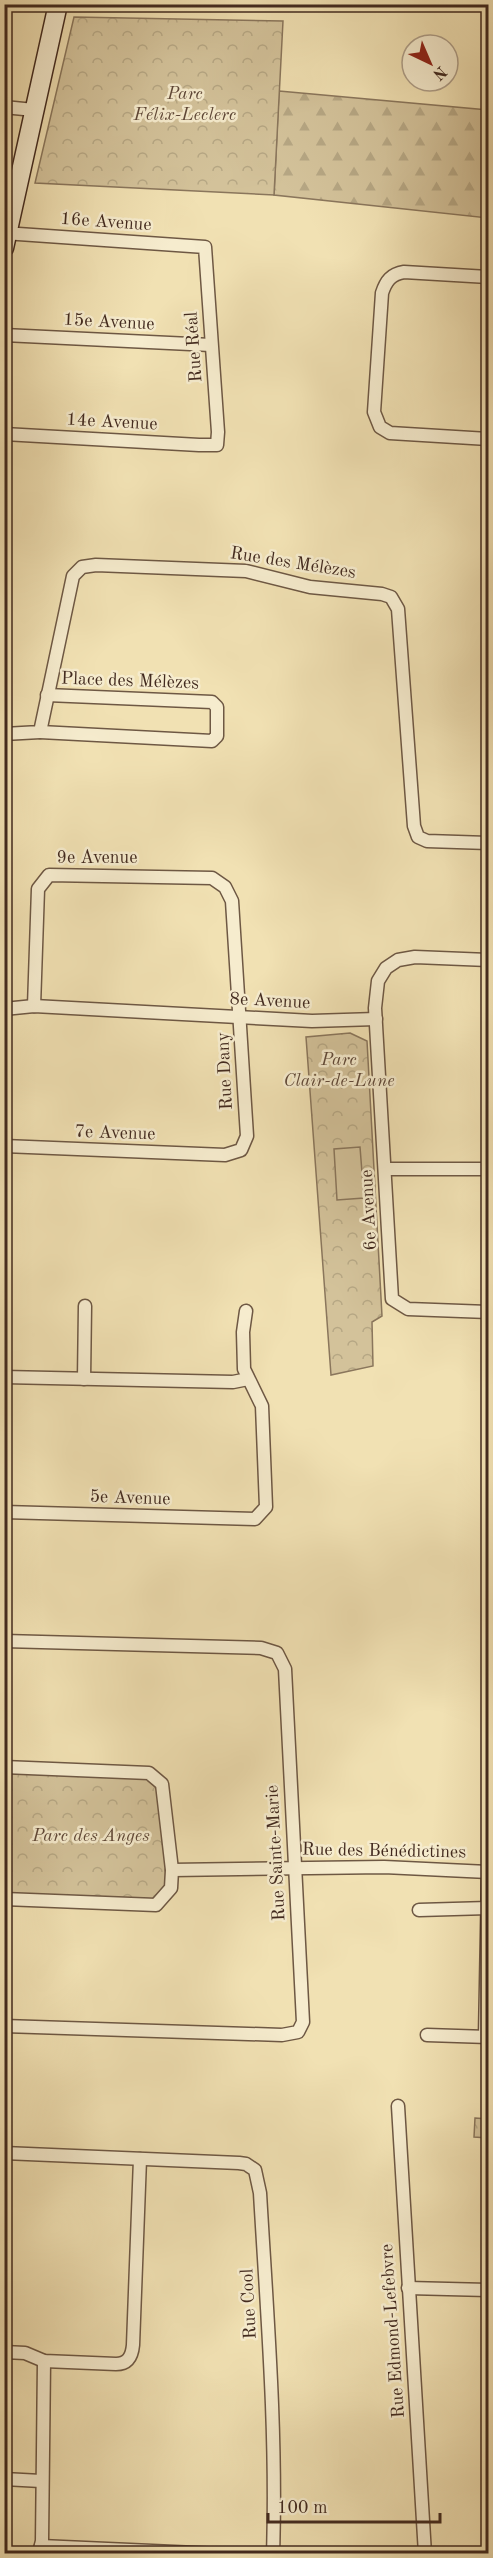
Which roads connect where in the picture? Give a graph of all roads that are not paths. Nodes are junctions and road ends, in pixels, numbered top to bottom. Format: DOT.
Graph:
graph roads {
  1 [pos="58,4"];
  2 [pos="4,107"];
  3 [pos="34,110"];
  4 [pos="6,238"];
  5 [pos="205,247"];
  6 [pos="489,277"];
  7 [pos="4,335"];
  8 [pos="211,345"];
  9 [pos="4,434"];
  10 [pos="489,439"];
  11 [pos="217,445"];
  12 [pos="47,695"];
  13 [pos="40,732"];
  14 [pos="4,734"];
  15 [pos="489,843"];
  16 [pos="232,901"];
  17 [pos="489,960"];
  18 [pos="34,1006"];
  19 [pos="4,1009"];
  20 [pos="240,1017"];
  21 [pos="376,1019"];
  22 [pos="4,1146"];
  23 [pos="225,1155"];
  24 [pos="385,1169"];
  25 [pos="489,1169"];
  26 [pos="85,1305"];
  27 [pos="246,1311"];
  28 [pos="489,1312"];
  29 [pos="4,1377"];
  30 [pos="248,1378"];
  31 [pos="84,1379"];
  32 [pos="4,1512"];
  33 [pos="4,1641"];
  34 [pos="4,1767"];
  35 [pos="295,1868"];
  36 [pos="172,1870"];
  37 [pos="489,1872"];
  38 [pos="489,1877"];
  39 [pos="4,1899"];
  40 [pos="488,1908"];
  41 [pos="419,1910"];
  42 [pos="4,2026"];
  43 [pos="427,2035"];
  44 [pos="487,2037"];
  45 [pos="398,2106"];
  46 [pos="4,2153"];
  47 [pos="140,2159"];
  48 [pos="408,2288"];
  49 [pos="489,2290"];
  50 [pos="4,2352"];
  51 [pos="44,2361"];
  52 [pos="4,2480"];
  53 [pos="41,2481"];
  54 [pos="39,2550"];
  55 [pos="219,2553"];
  56 [pos="273,2553"];
  57 [pos="425,2553"];
  1 -- 3 [label="main road"];
  2 -- 3 [label="street"];
  3 -- 4 [label="main road"];
  4 -- 5 [label="street, 16e Avenue"];
  5 -- 8 [label="street, Rue Réal"];
  6 -- 10 [label="street"];
  7 -- 8 [label="street, 15e Avenue"];
  8 -- 11 [label="street, Rue Réal"];
  9 -- 11 [label="street, 14e Avenue"];
  12 -- 13 [label="street, Rue des Mélèzes"];
  12 -- 13 [label="street, Place des Mélèzes"];
  12 -- 15 [label="street, Rue des Mélèzes"];
  13 -- 14 [label="street"];
  16 -- 18 [label="street, 9e Avenue"];
  16 -- 20 [label="street, Rue Dany"];
  17 -- 21 [label="street"];
  18 -- 19 [label="street, 8e Avenue"];
  18 -- 20 [label="street, 8e Avenue"];
  20 -- 21 [label="street, 8e Avenue"];
  20 -- 23 [label="street, Rue Dany"];
  21 -- 24 [label="street, 6e Avenue"];
  22 -- 23 [label="street, 7e Avenue"];
  24 -- 25 [label="street"];
  24 -- 28 [label="street, 6e Avenue"];
  26 -- 31 [label="street"];
  27 -- 30 [label="street"];
  29 -- 31 [label="street"];
  30 -- 31 [label="street"];
  30 -- 32 [label="street, 5e Avenue"];
  33 -- 35 [label="street, Rue Sainte-Marie"];
  34 -- 36 [label="street"];
  35 -- 36 [label="street, Rue des Bénédictines"];
  35 -- 37 [label="street, Rue des Bénédictines"];
  35 -- 42 [label="street, Rue Sainte-Marie"];
  36 -- 39 [label="street"];
  38 -- 40 [label="street"];
  40 -- 41 [label="street"];
  40 -- 44 [label="street"];
  43 -- 44 [label="street"];
  45 -- 48 [label="street, Rue Edmond-Lefebvre"];
  46 -- 47 [label="street, Rue Cool"];
  47 -- 51 [label="street"];
  47 -- 56 [label="street, Rue Cool"];
  48 -- 49 [label="street"];
  48 -- 57 [label="street, Rue Edmond-Lefebvre"];
  50 -- 51 [label="street"];
  51 -- 53 [label="street"];
  52 -- 53 [label="street"];
  53 -- 54 [label="street"];
  54 -- 55 [label="street"];
}
